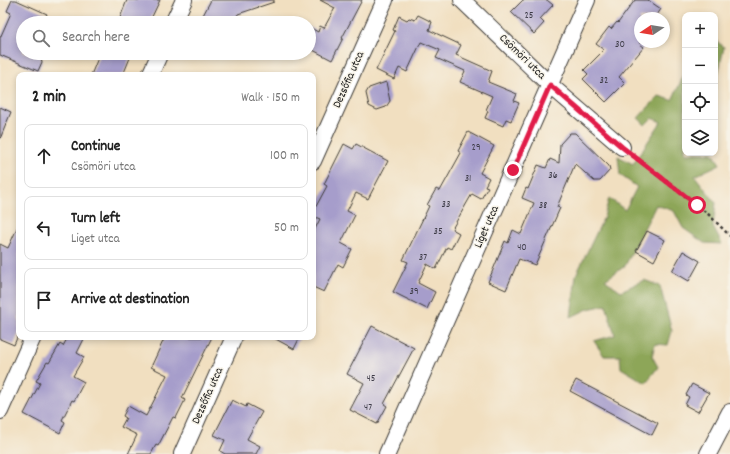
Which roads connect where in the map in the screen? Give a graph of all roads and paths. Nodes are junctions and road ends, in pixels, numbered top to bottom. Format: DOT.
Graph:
graph roads {
  1 [pos="184,0"];
  2 [pos="385,0"];
  3 [pos="462,0"];
  4 [pos="587,0"];
  5 [pos="177,16"];
  6 [pos="157,60"];
  7 [pos="151,72"];
  8 [pos="550,85"];
  9 [pos="622,147"];
  10 [pos="316,154"];
  11 [pos="730,236"];
  12 [pos="32,340"];
  13 [pos="233,340"];
  14 [pos="0,411"];
  15 [pos="730,412"];
  16 [pos="182,454"];
  17 [pos="387,454"];
  18 [pos="708,454"];
  1 -- 5 [label="street"];
  2 -- 10 [label="street, Dezsőfia utca"];
  3 -- 8 [label="street, Csömöri utca"];
  4 -- 8 [label="street, Liget utca"];
  6 -- 7 [label="street"];
  8 -- 9 [label="street, Csömöri utca"];
  8 -- 17 [label="street, Liget utca"];
  9 -- 11 [label="path"];
  12 -- 14 [label="street"];
  13 -- 16 [label="street, Dezsőfia utca"];
  15 -- 18 [label="street"];
}
